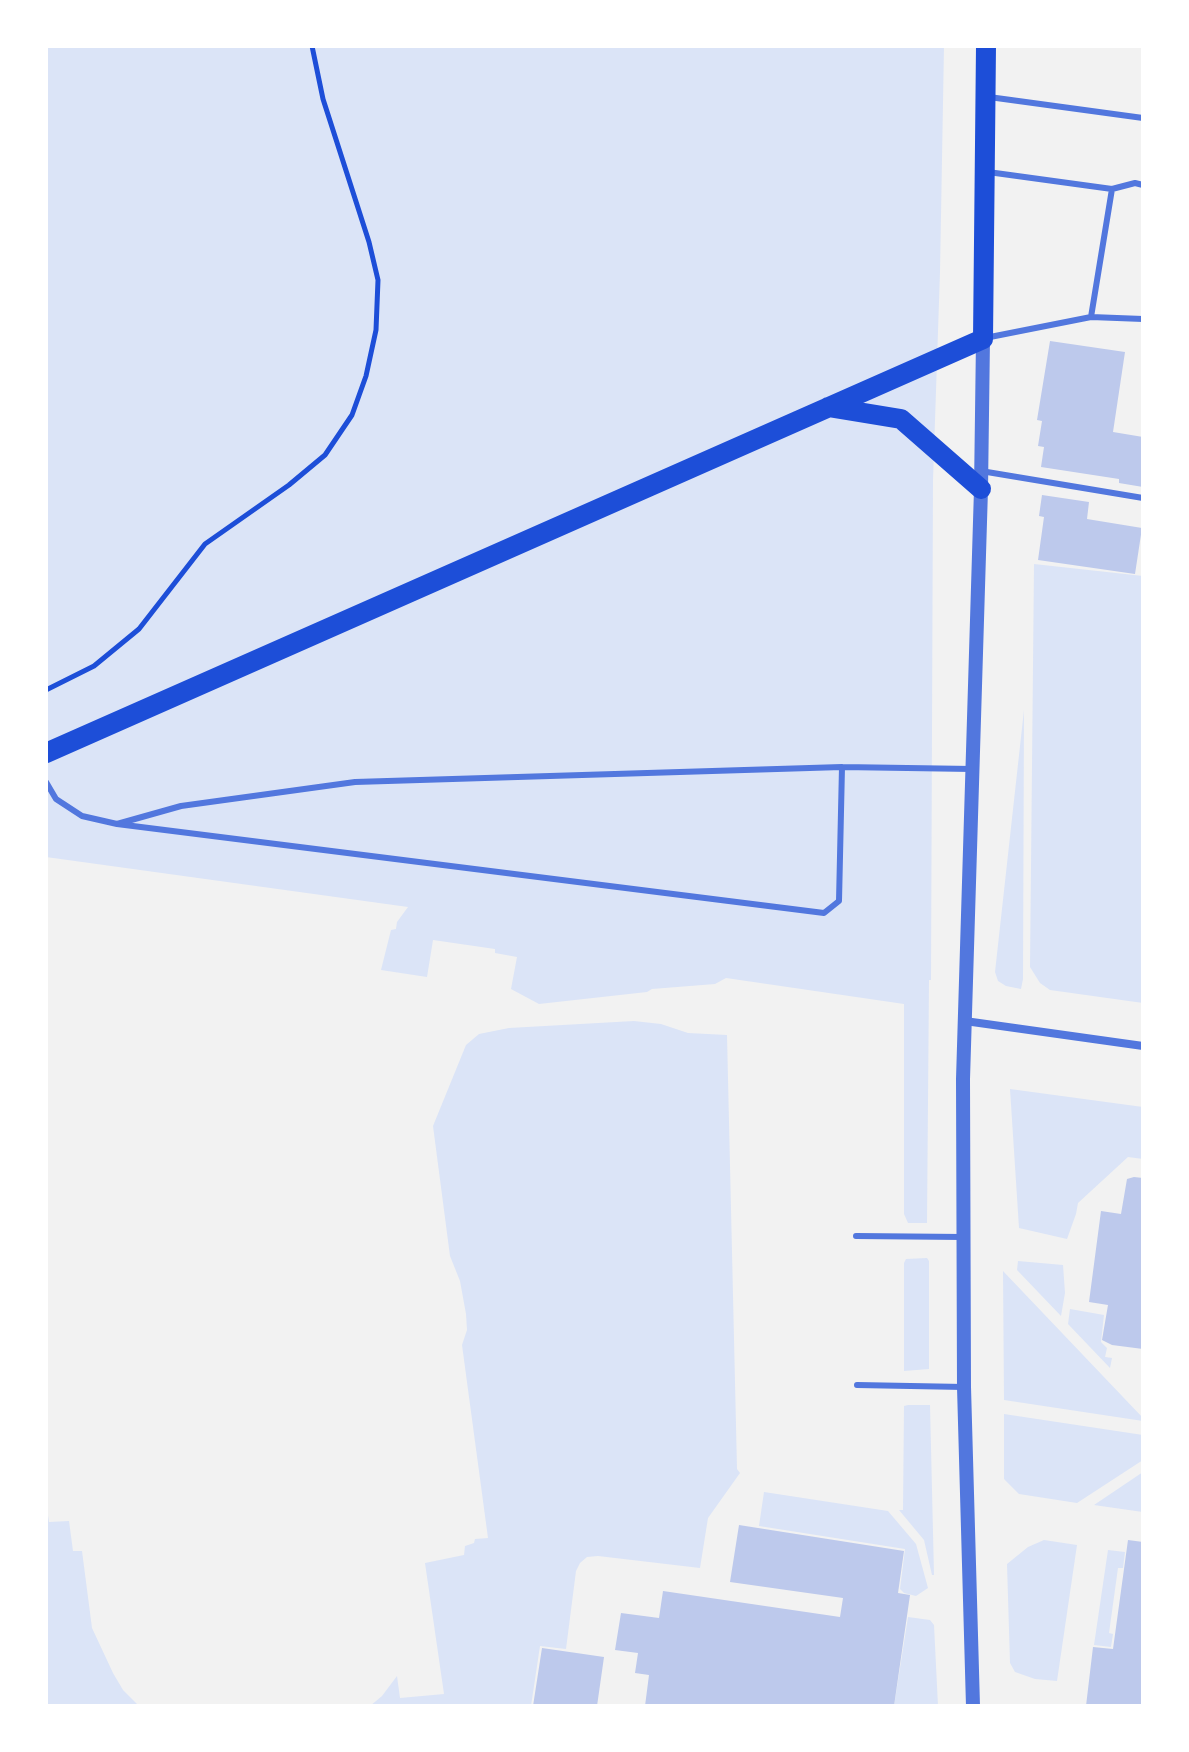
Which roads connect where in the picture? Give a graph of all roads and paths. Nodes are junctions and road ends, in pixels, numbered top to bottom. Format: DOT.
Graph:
graph roads {
  1 [pos="312,46"];
  2 [pos="986,46"];
  3 [pos="985,96"];
  4 [pos="1143,118"];
  5 [pos="984,171"];
  6 [pos="1143,185"];
  7 [pos="1112,189"];
  8 [pos="1091,317"];
  9 [pos="1143,319"];
  10 [pos="983,339"];
  11 [pos="828,407"];
  12 [pos="981,480"];
  13 [pos="1143,498"];
  14 [pos="46,690"];
  15 [pos="46,753"];
  16 [pos="842,767"];
  17 [pos="972,769"];
  18 [pos="46,782"];
  19 [pos="117,824"];
  20 [pos="965,1021"];
  21 [pos="1143,1046"];
  22 [pos="856,1236"];
  23 [pos="963,1237"];
  24 [pos="857,1385"];
  25 [pos="964,1387"];
  26 [pos="973,1706"];
  1 -- 14 [label="path"];
  2 -- 3 [label="main road"];
  3 -- 4 [label="lane"];
  3 -- 5 [label="main road"];
  5 -- 7 [label="lane"];
  5 -- 10 [label="main road"];
  6 -- 7 [label="lane"];
  7 -- 8 [label="lane"];
  8 -- 9 [label="lane"];
  8 -- 10 [label="lane"];
  10 -- 11 [label="main road"];
  10 -- 12 [label="street"];
  11 -- 12 [label="main road"];
  11 -- 15 [label="main road"];
  12 -- 13 [label="lane"];
  12 -- 17 [label="street"];
  16 -- 17 [label="lane"];
  16 -- 19 [label="lane"];
  16 -- 19 [label="lane"];
  17 -- 20 [label="street"];
  18 -- 19 [label="lane"];
  20 -- 21 [label="street"];
  20 -- 23 [label="street"];
  22 -- 23 [label="lane"];
  23 -- 25 [label="street"];
  24 -- 25 [label="lane"];
  25 -- 26 [label="street"];
}
